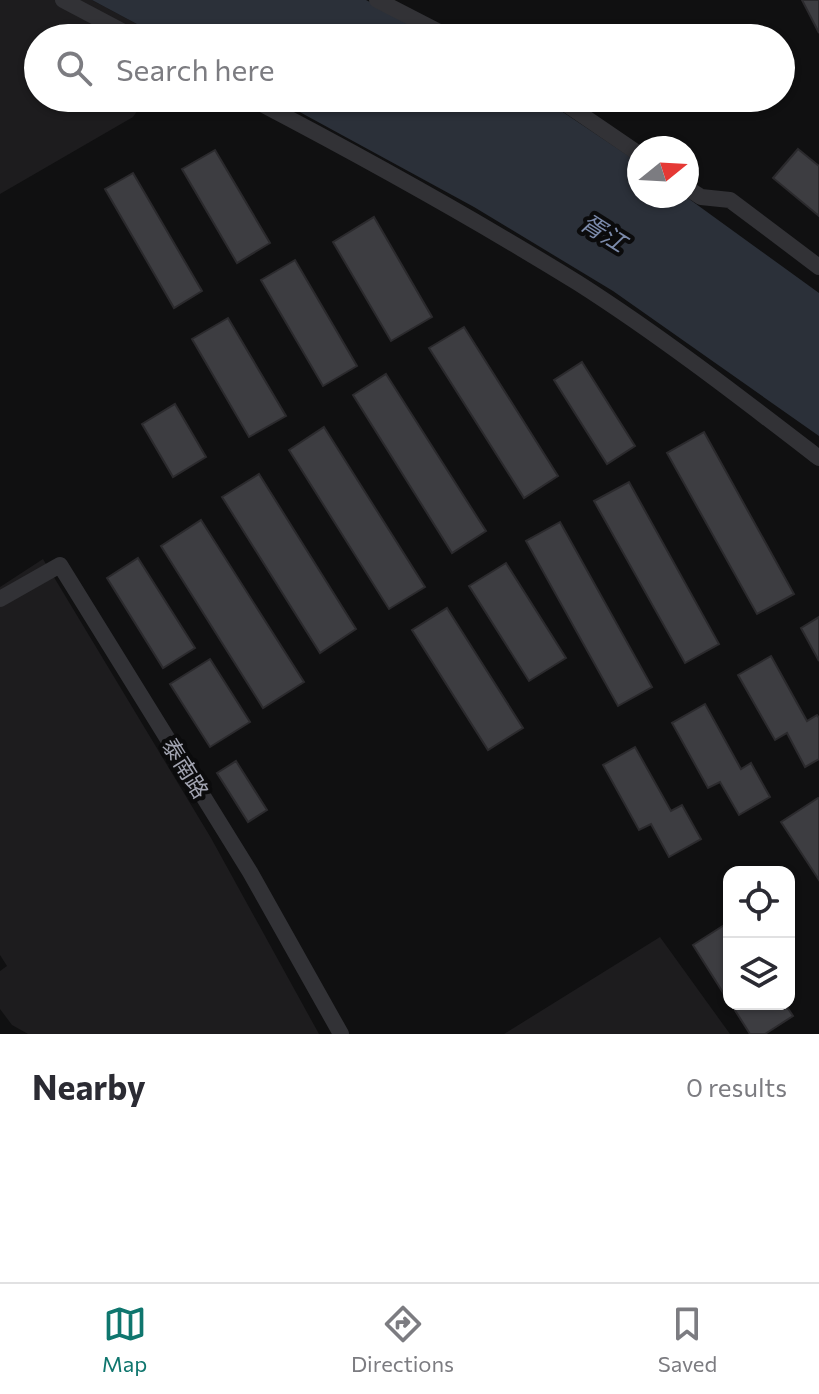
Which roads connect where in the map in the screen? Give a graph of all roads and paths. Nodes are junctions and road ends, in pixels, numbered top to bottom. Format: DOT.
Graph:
graph roads {
  1 [pos="63,0"];
  2 [pos="377,0"];
  3 [pos="108,24"];
  4 [pos="424,24"];
  5 [pos="277,112"];
  6 [pos="578,112"];
  7 [pos="627,146"];
  8 [pos="699,196"];
  9 [pos="819,267"];
  10 [pos="819,458"];
  11 [pos="0,599"];
  12 [pos="341,1034"];
  1 -- 3 [label="street"];
  2 -- 4 [label="street"];
  5 -- 10 [label="street"];
  6 -- 7 [label="street"];
  8 -- 9 [label="street"];
  11 -- 12 [label="street, 泰南路"];
}
